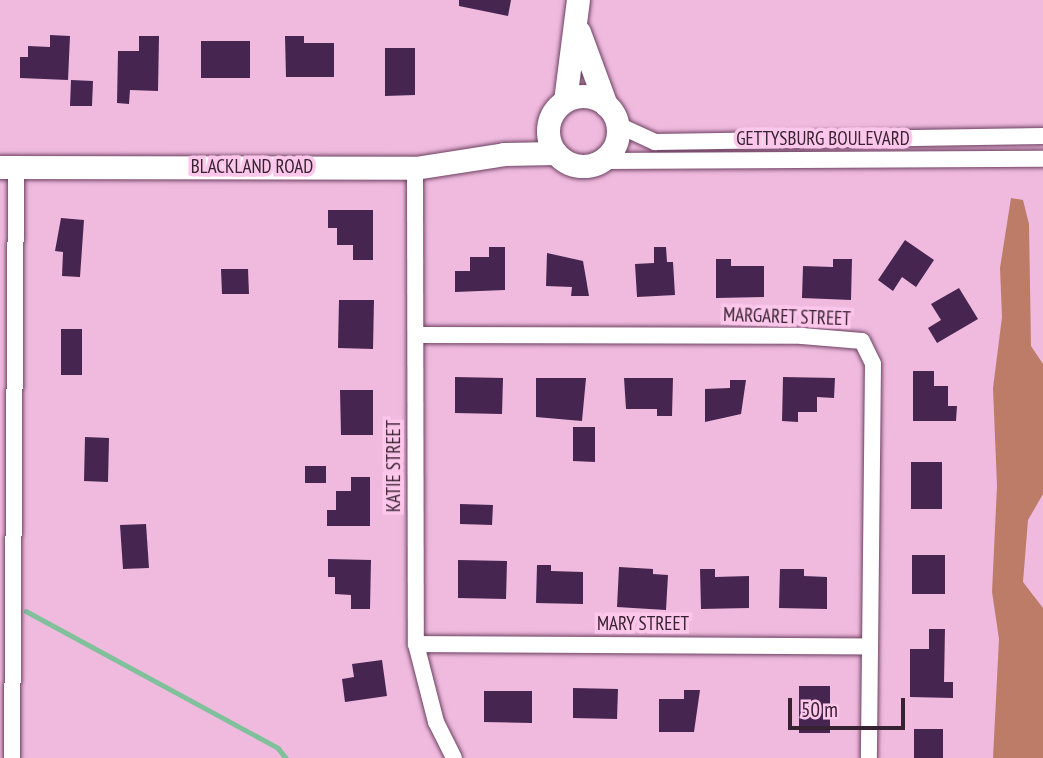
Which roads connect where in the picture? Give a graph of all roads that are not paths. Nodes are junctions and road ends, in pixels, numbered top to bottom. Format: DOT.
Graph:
graph roads {
  1 [pos="578,0"];
  2 [pos="578,25"];
  3 [pos="565,101"];
  4 [pos="612,115"];
  5 [pos="550,120"];
  6 [pos="1043,136"];
  7 [pos="555,153"];
  8 [pos="503,154"];
  9 [pos="1043,159"];
  10 [pos="603,161"];
  11 [pos="8,167"];
  12 [pos="415,168"];
  13 [pos="416,335"];
  14 [pos="416,644"];
  15 [pos="870,646"];
  16 [pos="12,758"];
  17 [pos="454,758"];
  18 [pos="869,758"];
  1 -- 2 [label="street"];
  2 -- 3 [label="street"];
  2 -- 4 [label="street"];
  3 -- 4 [label="street"];
  3 -- 5 [label="street"];
  4 -- 6 [label="street, GETTYSBURG BOULEVARD"];
  4 -- 10 [label="street"];
  5 -- 7 [label="street"];
  5 -- 8 [label="street, BLACKLAND ROAD"];
  7 -- 8 [label="street, BLACKLAND ROAD"];
  7 -- 10 [label="street"];
  8 -- 12 [label="street, BLACKLAND ROAD"];
  9 -- 10 [label="street, GETTYSBURG BOULEVARD"];
  11 -- 12 [label="street, BLACKLAND ROAD"];
  11 -- 16 [label="street"];
  12 -- 13 [label="street, KATIE STREET"];
  13 -- 14 [label="street, KATIE STREET"];
  13 -- 15 [label="street, MARGARET STREET"];
  14 -- 15 [label="street, MARY STREET"];
  14 -- 17 [label="street, KATIE STREET"];
  15 -- 18 [label="street, MARGARET STREET"];
}
